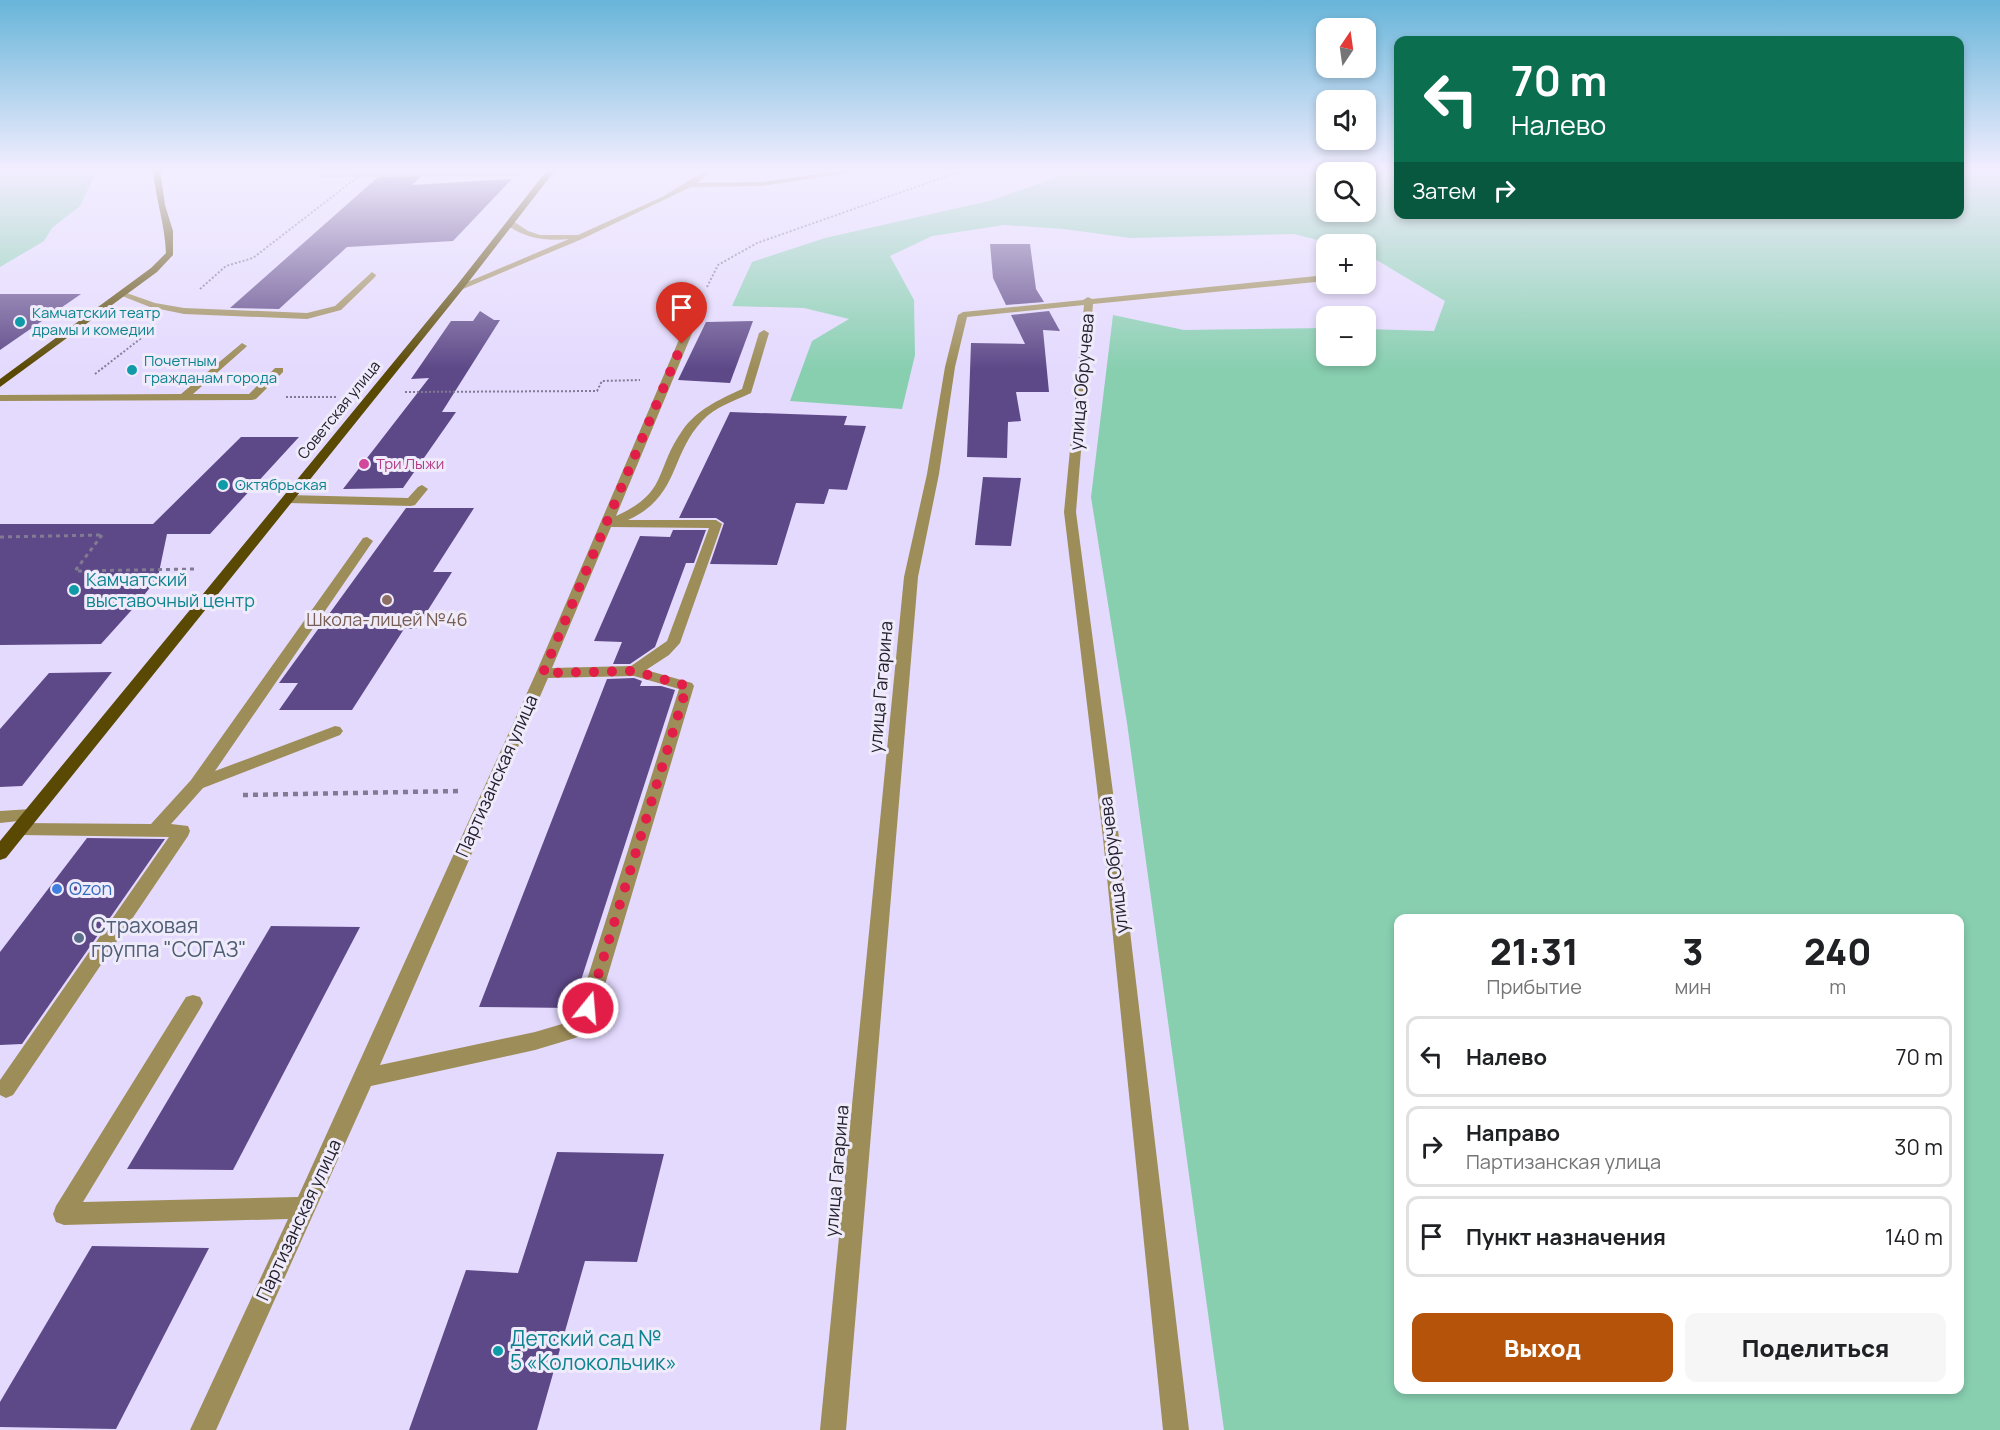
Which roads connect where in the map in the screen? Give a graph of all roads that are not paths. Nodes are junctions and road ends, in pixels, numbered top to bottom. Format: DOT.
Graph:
graph roads {
  1 [pos="169,236"];
  2 [pos="501,236"];
  3 [pos="536,236"];
  4 [pos="565,236"];
  5 [pos="583,236"];
  6 [pos="372,275"];
  7 [pos="1316,279"];
  8 [pos="460,287"];
  9 [pos="122,294"];
  10 [pos="1088,300"];
  11 [pos="698,307"];
  12 [pos="764,333"];
  13 [pos="242,346"];
  14 [pos="279,370"];
  15 [pos="0,384"];
  16 [pos="184,397"];
  17 [pos="0,398"];
  18 [pos="422,489"];
  19 [pos="288,499"];
  20 [pos="607,523"];
  21 [pos="367,541"];
  22 [pos="634,671"];
  23 [pos="543,673"];
  24 [pos="335,731"];
  25 [pos="192,790"];
  26 [pos="31,815"];
  27 [pos="0,817"];
  28 [pos="20,829"];
  29 [pos="156,830"];
  30 [pos="0,853"];
  31 [pos="193,1003"];
  32 [pos="364,1078"];
  33 [pos="2,1092"];
  34 [pos="305,1208"];
  35 [pos="203,1430"];
  36 [pos="833,1430"];
  37 [pos="1176,1430"];
  1 -- 9 [label="main road"];
  2 -- 8 [label="main road"];
  3 -- 4 [label="street"];
  5 -- 8 [label="street, Советская улица"];
  6 -- 9 [label="street"];
  7 -- 10 [label="street, улица Гагарина"];
  8 -- 19 [label="main road, Советская улица"];
  9 -- 15 [label="main road"];
  10 -- 36 [label="street, улица Гагарина"];
  10 -- 37 [label="street, улица Обручева"];
  11 -- 20 [label="street, Партизанская улица"];
  12 -- 20 [label="street"];
  13 -- 16 [label="street"];
  14 -- 16 [label="street"];
  16 -- 17 [label="street"];
  18 -- 19 [label="street"];
  19 -- 26 [label="main road, Советская улица"];
  20 -- 22 [label="street"];
  20 -- 23 [label="street, Партизанская улица"];
  21 -- 25 [label="street"];
  22 -- 23 [label="street"];
  22 -- 32 [label="street"];
  23 -- 32 [label="street, Партизанская улица"];
  24 -- 25 [label="street"];
  25 -- 29 [label="street"];
  26 -- 27 [label="street"];
  26 -- 28 [label="main road, Советская улица"];
  28 -- 29 [label="street"];
  28 -- 30 [label="main road, Советская улица"];
  29 -- 33 [label="street"];
  31 -- 34 [label="street"];
  32 -- 34 [label="street, Партизанская улица"];
  34 -- 35 [label="street, Партизанская улица"];
}
